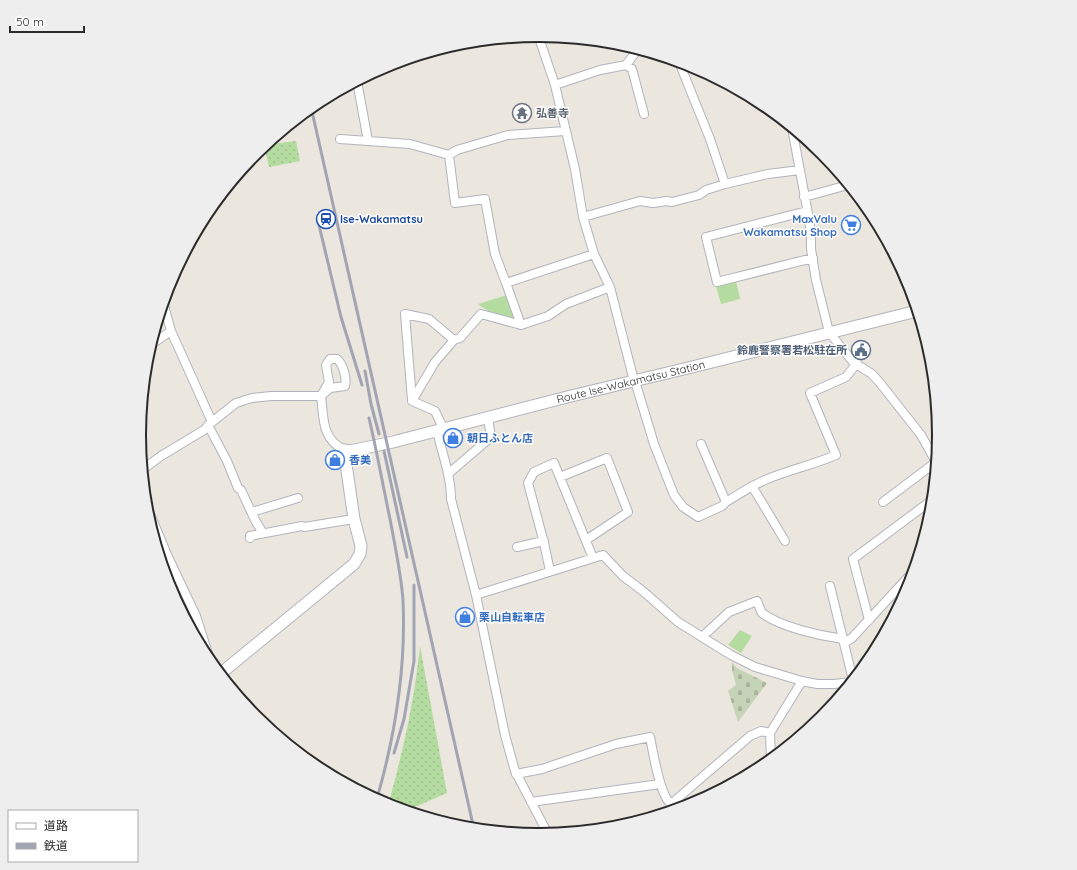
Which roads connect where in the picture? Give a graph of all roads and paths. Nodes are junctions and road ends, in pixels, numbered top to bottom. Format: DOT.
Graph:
graph roads {
  1 [pos="540,42"];
  2 [pos="634,54"];
  3 [pos="626,64"];
  4 [pos="682,69"];
  5 [pos="555,85"];
  6 [pos="358,87"];
  7 [pos="644,114"];
  8 [pos="566,131"];
  9 [pos="794,136"];
  10 [pos="340,139"];
  11 [pos="368,140"];
  12 [pos="449,155"];
  13 [pos="800,170"];
  14 [pos="725,184"];
  15 [pos="842,186"];
  16 [pos="804,196"];
  17 [pos="807,211"];
  18 [pos="583,217"];
  19 [pos="594,254"];
  20 [pos="813,258"];
  21 [pos="506,283"];
  22 [pos="610,287"];
  23 [pos="165,311"];
  24 [pos="912,312"];
  25 [pos="521,325"];
  26 [pos="171,331"];
  27 [pos="829,332"];
  28 [pos="157,340"];
  29 [pos="454,340"];
  30 [pos="857,363"];
  31 [pos="634,381"];
  32 [pos="321,396"];
  33 [pos="412,401"];
  34 [pos="488,418"];
  35 [pos="210,424"];
  36 [pos="440,430"];
  37 [pos="701,444"];
  38 [pos="344,450"];
  39 [pos="931,454"];
  40 [pos="930,466"];
  41 [pos="147,467"];
  42 [pos="448,474"];
  43 [pos="560,477"];
  44 [pos="752,486"];
  45 [pos="298,498"];
  46 [pos="726,502"];
  47 [pos="883,502"];
  48 [pos="925,505"];
  49 [pos="252,512"];
  50 [pos="354,519"];
  51 [pos="264,533"];
  52 [pos="250,538"];
  53 [pos="586,540"];
  54 [pos="544,541"];
  55 [pos="785,541"];
  56 [pos="517,547"];
  57 [pos="593,558"];
  58 [pos="167,563"];
  59 [pos="550,571"];
  60 [pos="902,584"];
  61 [pos="830,586"];
  62 [pos="476,595"];
  63 [pos="870,620"];
  64 [pos="702,637"];
  65 [pos="204,640"];
  66 [pos="844,641"];
  67 [pos="224,670"];
  68 [pos="850,673"];
  69 [pos="802,681"];
  70 [pos="843,682"];
  71 [pos="770,733"];
  72 [pos="771,752"];
  73 [pos="516,774"];
  74 [pos="660,784"];
  75 [pos="531,802"];
  76 [pos="545,828"];
  1 -- 5 [label="street"];
  2 -- 3 [label="street"];
  3 -- 5 [label="street"];
  3 -- 7 [label="street"];
  4 -- 14 [label="street"];
  5 -- 8 [label="street"];
  6 -- 11 [label="street"];
  8 -- 12 [label="street"];
  8 -- 18 [label="street"];
  9 -- 13 [label="street"];
  10 -- 11 [label="street"];
  11 -- 12 [label="street"];
  12 -- 21 [label="street"];
  13 -- 14 [label="street"];
  13 -- 16 [label="street"];
  14 -- 18 [label="street"];
  15 -- 16 [label="street"];
  16 -- 17 [label="street"];
  17 -- 20 [label="street"];
  17 -- 20 [label="street"];
  18 -- 19 [label="street"];
  19 -- 21 [label="street"];
  19 -- 22 [label="street"];
  20 -- 27 [label="street"];
  21 -- 25 [label="street"];
  22 -- 25 [label="street"];
  22 -- 31 [label="street"];
  23 -- 26 [label="street"];
  24 -- 27 [label="main road, Route Ise-Wakamatsu Station"];
  25 -- 29 [label="street"];
  26 -- 28 [label="street"];
  26 -- 35 [label="street"];
  27 -- 30 [label="street"];
  27 -- 31 [label="main road, Route Ise-Wakamatsu Station"];
  29 -- 33 [label="street"];
  29 -- 33 [label="street"];
  30 -- 39 [label="street"];
  30 -- 44 [label="street"];
  31 -- 34 [label="main road, Route Ise-Wakamatsu Station"];
  31 -- 46 [label="street"];
  32 -- 32 [label="street"];
  32 -- 35 [label="street"];
  32 -- 38 [label="street"];
  33 -- 36 [label="street"];
  34 -- 36 [label="main road, Route Ise-Wakamatsu Station"];
  34 -- 42 [label="street"];
  35 -- 41 [label="street"];
  35 -- 49 [label="street"];
  36 -- 38 [label="main road, Route Ise-Wakamatsu Station"];
  36 -- 42 [label="street"];
  37 -- 46 [label="street"];
  38 -- 50 [label="main road"];
  40 -- 47 [label="street"];
  42 -- 62 [label="street"];
  43 -- 53 [label="street"];
  43 -- 53 [label="street"];
  43 -- 54 [label="street"];
  44 -- 46 [label="street"];
  44 -- 55 [label="street"];
  45 -- 49 [label="street"];
  48 -- 63 [label="street"];
  49 -- 51 [label="street"];
  50 -- 51 [label="street"];
  50 -- 67 [label="main road"];
  51 -- 52 [label="street"];
  53 -- 57 [label="street"];
  54 -- 56 [label="street"];
  54 -- 59 [label="street"];
  57 -- 59 [label="street"];
  57 -- 64 [label="street"];
  58 -- 65 [label="street"];
  59 -- 62 [label="street"];
  60 -- 63 [label="street"];
  61 -- 66 [label="street"];
  62 -- 73 [label="street"];
  63 -- 66 [label="street"];
  64 -- 66 [label="street"];
  64 -- 69 [label="street"];
  66 -- 68 [label="street"];
  69 -- 70 [label="street"];
  69 -- 71 [label="street"];
  71 -- 72 [label="street"];
  71 -- 74 [label="street"];
  73 -- 74 [label="street"];
  73 -- 75 [label="street"];
  74 -- 75 [label="street"];
  75 -- 76 [label="street"];
}
